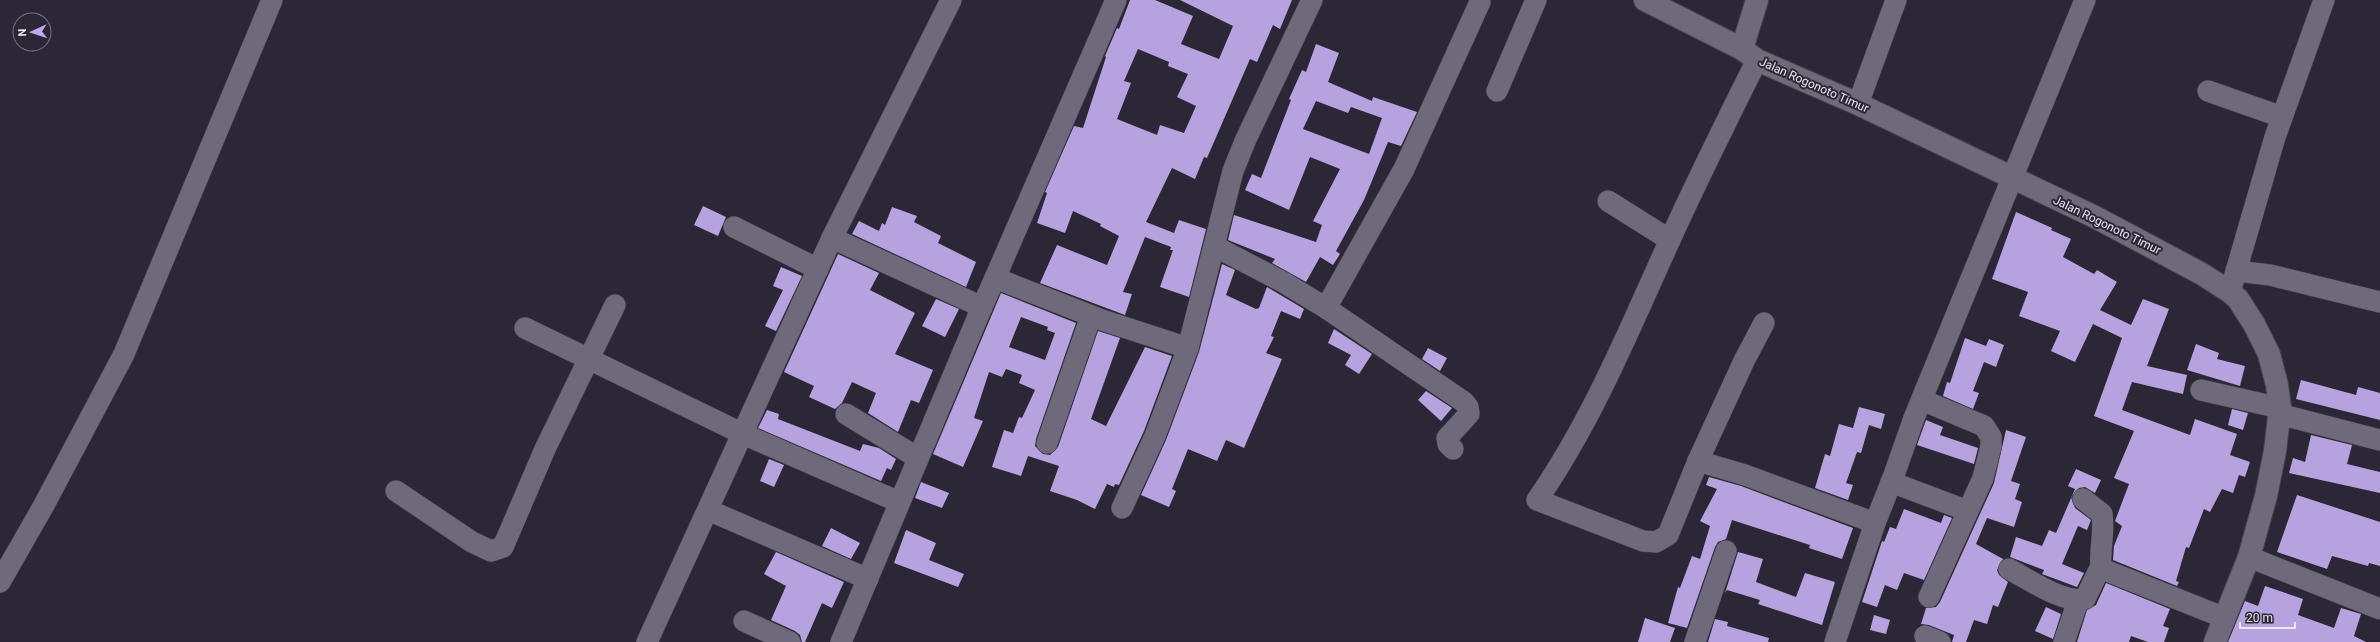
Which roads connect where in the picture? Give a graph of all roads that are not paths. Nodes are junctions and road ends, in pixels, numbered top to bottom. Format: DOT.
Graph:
graph roads {
  1 [pos="272,0"];
  2 [pos="951,0"];
  3 [pos="1116,0"];
  4 [pos="1312,0"];
  5 [pos="1536,0"];
  6 [pos="1645,0"];
  7 [pos="1757,0"];
  8 [pos="1896,0"];
  9 [pos="2085,0"];
  10 [pos="2324,0"];
  11 [pos="1480,2"];
  12 [pos="1750,54"];
  13 [pos="1497,91"];
  14 [pos="2208,91"];
  15 [pos="1858,104"];
  16 [pos="2282,117"];
  17 [pos="2013,179"];
  18 [pos="1608,201"];
  19 [pos="734,227"];
  20 [pos="832,238"];
  21 [pos="1670,240"];
  22 [pos="1216,247"];
  23 [pos="818,270"];
  24 [pos="2236,271"];
  25 [pos="995,278"];
  26 [pos="2230,292"];
  27 [pos="2380,302"];
  28 [pos="616,305"];
  29 [pos="982,307"];
  30 [pos="1326,308"];
  31 [pos="1091,316"];
  32 [pos="1764,323"];
  33 [pos="525,328"];
  34 [pos="1188,348"];
  35 [pos="589,359"];
  36 [pos="2201,390"];
  37 [pos="1922,400"];
  38 [pos="2279,411"];
  39 [pos="846,414"];
  40 [pos="743,434"];
  41 [pos="2380,440"];
  42 [pos="1047,443"];
  43 [pos="1453,449"];
  44 [pos="918,458"];
  45 [pos="1698,461"];
  46 [pos="1891,482"];
  47 [pos="396,491"];
  48 [pos="2083,499"];
  49 [pos="900,502"];
  50 [pos="1122,508"];
  51 [pos="708,510"];
  52 [pos="1968,511"];
  53 [pos="1875,523"];
  54 [pos="1726,551"];
  55 [pos="2249,557"];
  56 [pos="2009,569"];
  57 [pos="2100,570"];
  58 [pos="868,579"];
  59 [pos="0,582"];
  60 [pos="1929,596"];
  61 [pos="2078,601"];
  62 [pos="2380,609"];
  63 [pos="2225,618"];
  64 [pos="744,621"];
  65 [pos="647,642"];
  66 [pos="790,642"];
  67 [pos="841,642"];
  68 [pos="1695,642"];
  69 [pos="1835,642"];
  70 [pos="2064,642"];
  71 [pos="2215,642"];
  1 -- 59 [label="street"];
  2 -- 20 [label="street"];
  3 -- 25 [label="street"];
  4 -- 22 [label="street"];
  5 -- 13 [label="street"];
  6 -- 12 [label="street, Jalan Rogonoto Timur"];
  7 -- 12 [label="street"];
  8 -- 15 [label="street"];
  9 -- 17 [label="street"];
  10 -- 16 [label="street"];
  11 -- 30 [label="street"];
  12 -- 15 [label="street, Jalan Rogonoto Timur"];
  12 -- 21 [label="street"];
  14 -- 16 [label="street"];
  15 -- 17 [label="street, Jalan Rogonoto Timur"];
  16 -- 24 [label="street"];
  17 -- 26 [label="street, Jalan Rogonoto Timur"];
  17 -- 37 [label="street"];
  18 -- 21 [label="street"];
  19 -- 23 [label="street"];
  20 -- 23 [label="street"];
  20 -- 29 [label="street"];
  21 -- 45 [label="street"];
  22 -- 30 [label="street"];
  22 -- 34 [label="street"];
  23 -- 40 [label="street"];
  24 -- 26 [label="street"];
  24 -- 27 [label="street"];
  25 -- 29 [label="street"];
  25 -- 31 [label="street"];
  26 -- 38 [label="street, Jalan Rogonoto Timur"];
  28 -- 35 [label="street"];
  29 -- 44 [label="street"];
  30 -- 43 [label="street"];
  31 -- 34 [label="street"];
  31 -- 42 [label="street"];
  32 -- 45 [label="street"];
  33 -- 35 [label="street"];
  34 -- 50 [label="street"];
  35 -- 40 [label="street"];
  35 -- 47 [label="street"];
  36 -- 38 [label="street"];
  37 -- 46 [label="street"];
  37 -- 52 [label="street"];
  38 -- 41 [label="street"];
  38 -- 55 [label="street, Jalan Rogonoto Timur"];
  39 -- 44 [label="street"];
  40 -- 49 [label="street"];
  40 -- 51 [label="street"];
  44 -- 49 [label="street"];
  45 -- 53 [label="street"];
  46 -- 52 [label="street"];
  46 -- 53 [label="street"];
  48 -- 57 [label="street"];
  49 -- 58 [label="street"];
  51 -- 58 [label="street"];
  51 -- 65 [label="street"];
  52 -- 60 [label="street"];
  53 -- 69 [label="street"];
  54 -- 68 [label="street"];
  55 -- 62 [label="street"];
  55 -- 63 [label="street, Jalan Rogonoto Timur"];
  56 -- 61 [label="street"];
  57 -- 61 [label="street"];
  57 -- 63 [label="street"];
  58 -- 67 [label="street"];
  61 -- 70 [label="street"];
  63 -- 71 [label="street, Jalan Rogonoto Timur"];
  64 -- 66 [label="street"];
}
